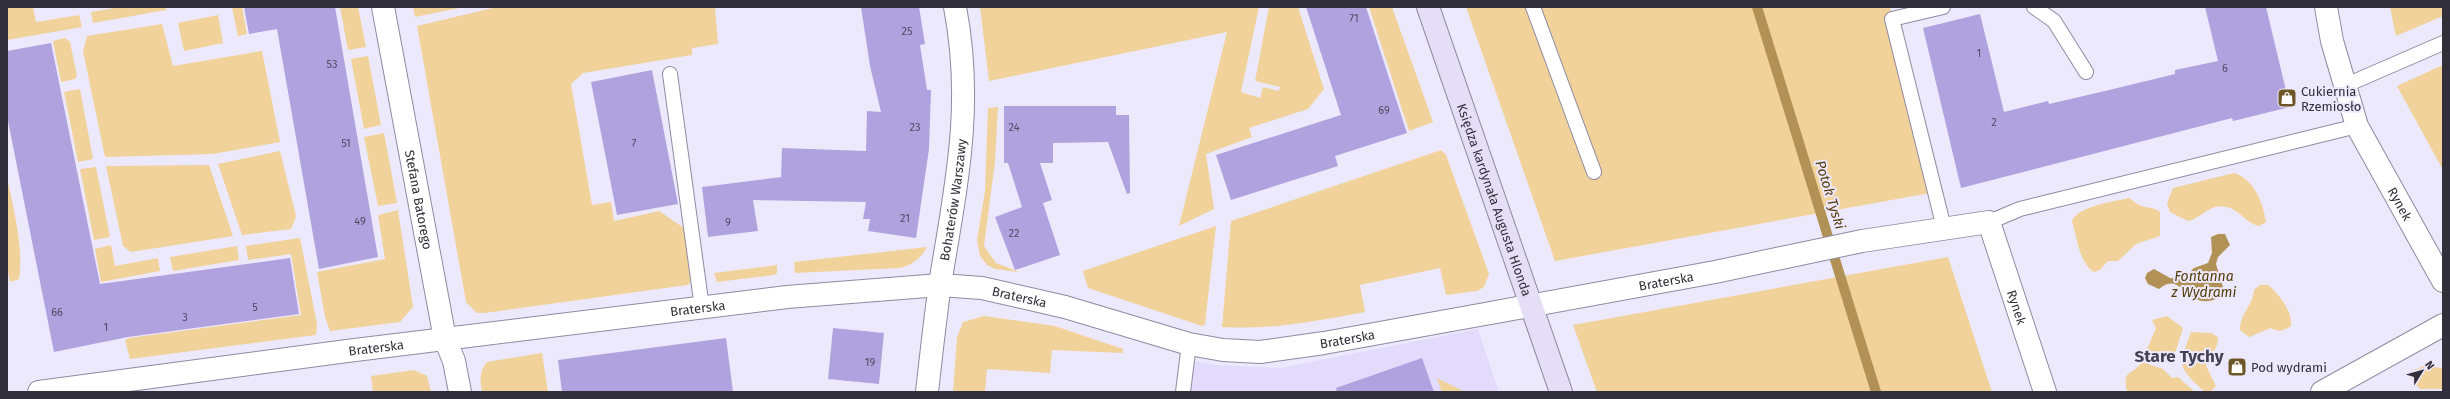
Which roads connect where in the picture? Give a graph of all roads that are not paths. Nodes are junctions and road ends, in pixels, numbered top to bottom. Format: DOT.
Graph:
graph roads {
  1 [pos="383,7"];
  2 [pos="955,7"];
  3 [pos="1428,7"];
  4 [pos="1533,7"];
  5 [pos="1943,7"];
  6 [pos="2034,7"];
  7 [pos="2326,7"];
  8 [pos="2443,43"];
  9 [pos="2086,72"];
  10 [pos="670,74"];
  11 [pos="2344,86"];
  12 [pos="2357,126"];
  13 [pos="1594,172"];
  14 [pos="1989,222"];
  15 [pos="1944,228"];
  16 [pos="2443,281"];
  17 [pos="940,285"];
  18 [pos="1530,306"];
  19 [pos="702,308"];
  20 [pos="2443,325"];
  21 [pos="446,339"];
  22 [pos="1189,344"];
  23 [pos="39,392"];
  24 [pos="460,392"];
  25 [pos="927,392"];
  26 [pos="1183,392"];
  27 [pos="1560,392"];
  28 [pos="2045,392"];
  29 [pos="2322,392"];
  1 -- 21 [label="street, Stefana Batorego"];
  2 -- 17 [label="street, Bohaterów Warszawy"];
  3 -- 18 [label="street, Księdza kardynała Augusta Hlonda"];
  4 -- 13 [label="lane"];
  5 -- 15 [label="lane"];
  6 -- 9 [label="lane"];
  7 -- 11 [label="street, Rynek"];
  8 -- 11 [label="lane"];
  10 -- 19 [label="lane"];
  11 -- 12 [label="street, Rynek"];
  12 -- 14 [label="lane"];
  12 -- 16 [label="street, Rynek"];
  14 -- 15 [label="street, Braterska"];
  14 -- 28 [label="street, Rynek"];
  15 -- 18 [label="street, Braterska"];
  17 -- 19 [label="street, Braterska"];
  17 -- 22 [label="street, Braterska"];
  17 -- 25 [label="street, Bohaterów Warszawy"];
  18 -- 22 [label="street, Braterska"];
  18 -- 27 [label="street, Księdza kardynała Augusta Hlonda"];
  19 -- 21 [label="street, Braterska"];
  20 -- 29 [label="street"];
  21 -- 23 [label="street, Braterska"];
  21 -- 24 [label="street, Stefana Batorego"];
  22 -- 26 [label="lane"];
}
